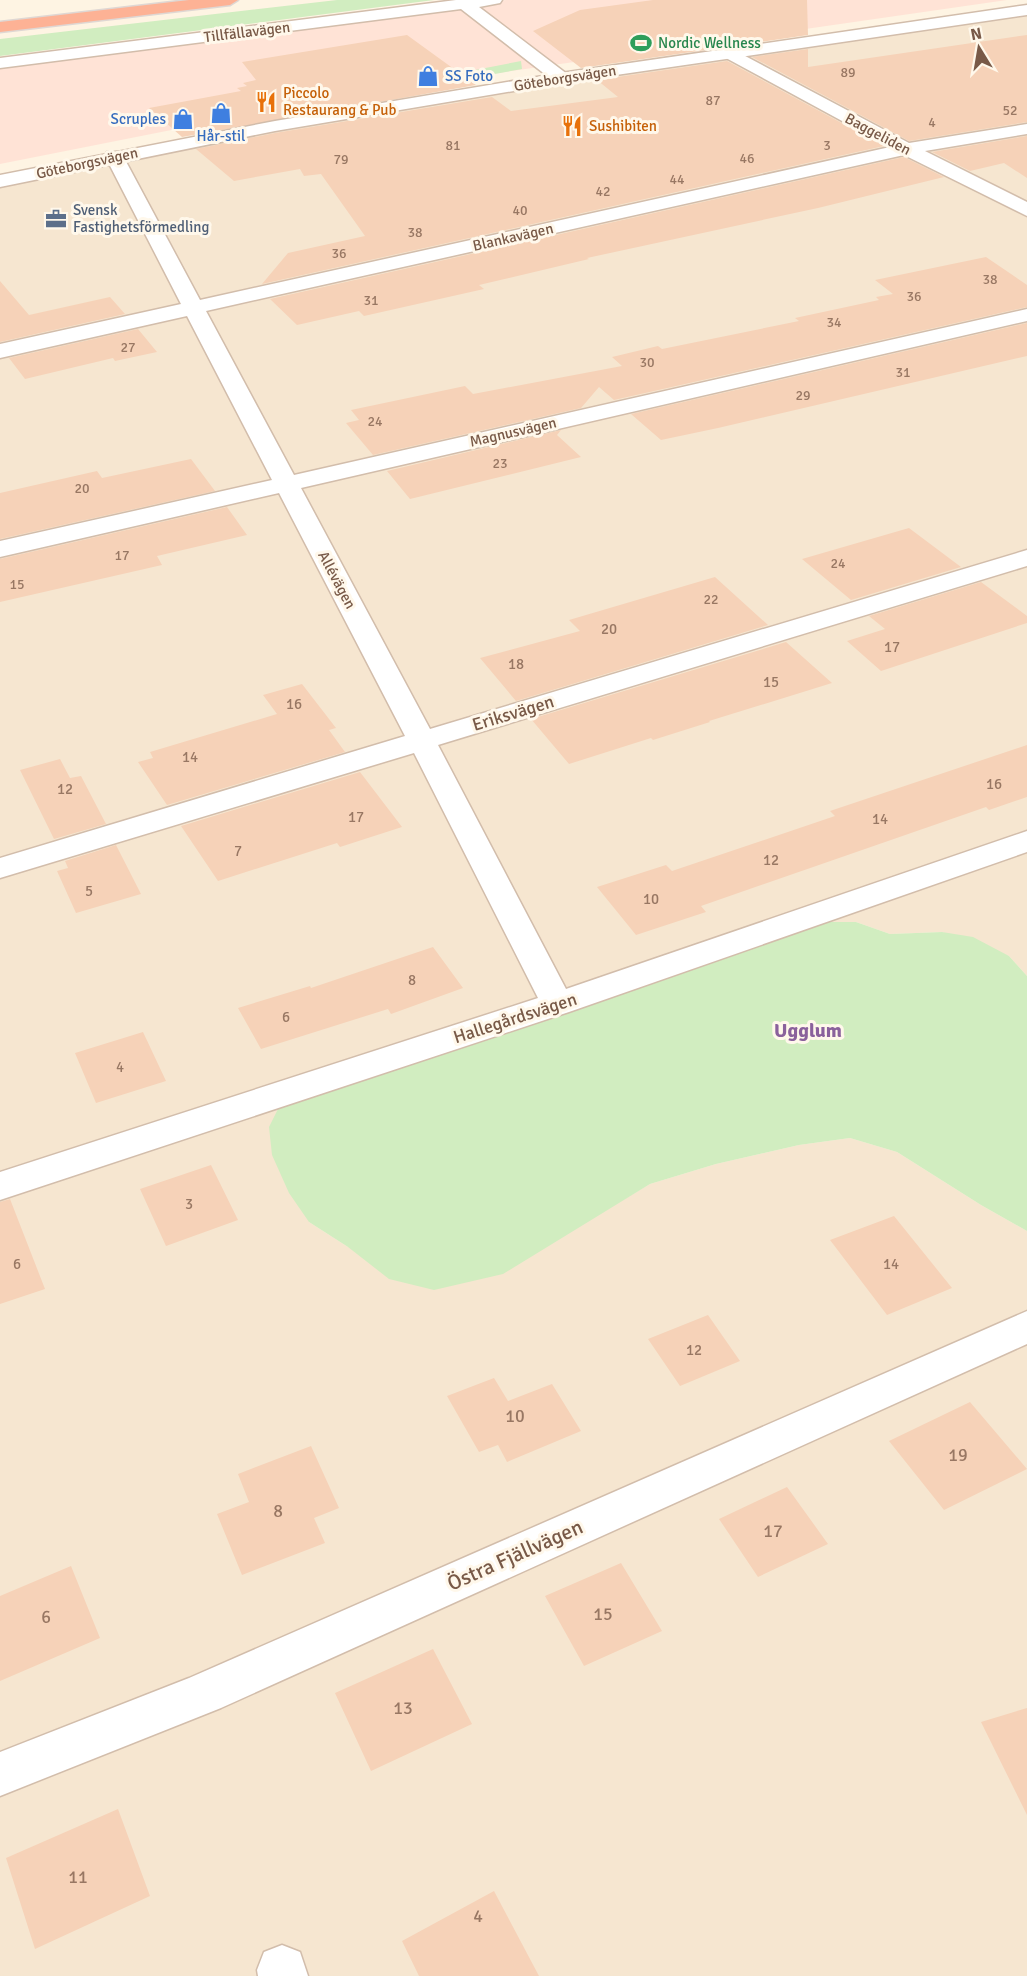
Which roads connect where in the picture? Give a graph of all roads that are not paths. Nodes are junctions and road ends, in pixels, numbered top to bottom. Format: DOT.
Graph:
graph roads {
  1 [pos="230,0"];
  2 [pos="494,0"];
  3 [pos="465,4"];
  4 [pos="1027,10"];
  5 [pos="0,27"];
  6 [pos="732,54"];
  7 [pos="0,63"];
  8 [pos="561,78"];
  9 [pos="1027,129"];
  10 [pos="907,149"];
  11 [pos="114,156"];
  12 [pos="0,181"];
  13 [pos="1027,210"];
  14 [pos="194,308"];
  15 [pos="1027,315"];
  16 [pos="0,351"];
  17 [pos="287,484"];
  18 [pos="0,549"];
  19 [pos="1027,558"];
  20 [pos="422,741"];
  21 [pos="1027,841"];
  22 [pos="0,868"];
  23 [pos="557,1004"];
  24 [pos="0,1186"];
  25 [pos="1027,1327"];
  26 [pos="0,1774"];
  1 -- 5 [label="highway"];
  2 -- 3 [label="street, Tillfällavägen"];
  3 -- 7 [label="street, Tillfällavägen"];
  3 -- 8 [label="street"];
  4 -- 6 [label="street, Göteborgsvägen"];
  6 -- 8 [label="street, Göteborgsvägen"];
  6 -- 10 [label="street, Baggeliden"];
  8 -- 11 [label="street, Göteborgsvägen"];
  9 -- 10 [label="street, Blankavägen"];
  10 -- 13 [label="street, Baggeliden"];
  10 -- 14 [label="street, Blankavägen"];
  11 -- 12 [label="street, Göteborgsvägen"];
  11 -- 14 [label="street, Allévägen"];
  14 -- 16 [label="street, Blankavägen"];
  14 -- 17 [label="street, Allévägen"];
  15 -- 17 [label="street, Magnusvägen"];
  17 -- 18 [label="street, Magnusvägen"];
  17 -- 20 [label="street, Allévägen"];
  19 -- 20 [label="street, Eriksvägen"];
  20 -- 22 [label="street, Eriksvägen"];
  20 -- 23 [label="street, Allévägen"];
  21 -- 23 [label="street, Hallegårdsvägen"];
  23 -- 24 [label="street, Hallegårdsvägen"];
  25 -- 26 [label="street, Östra Fjällvägen"];
}
